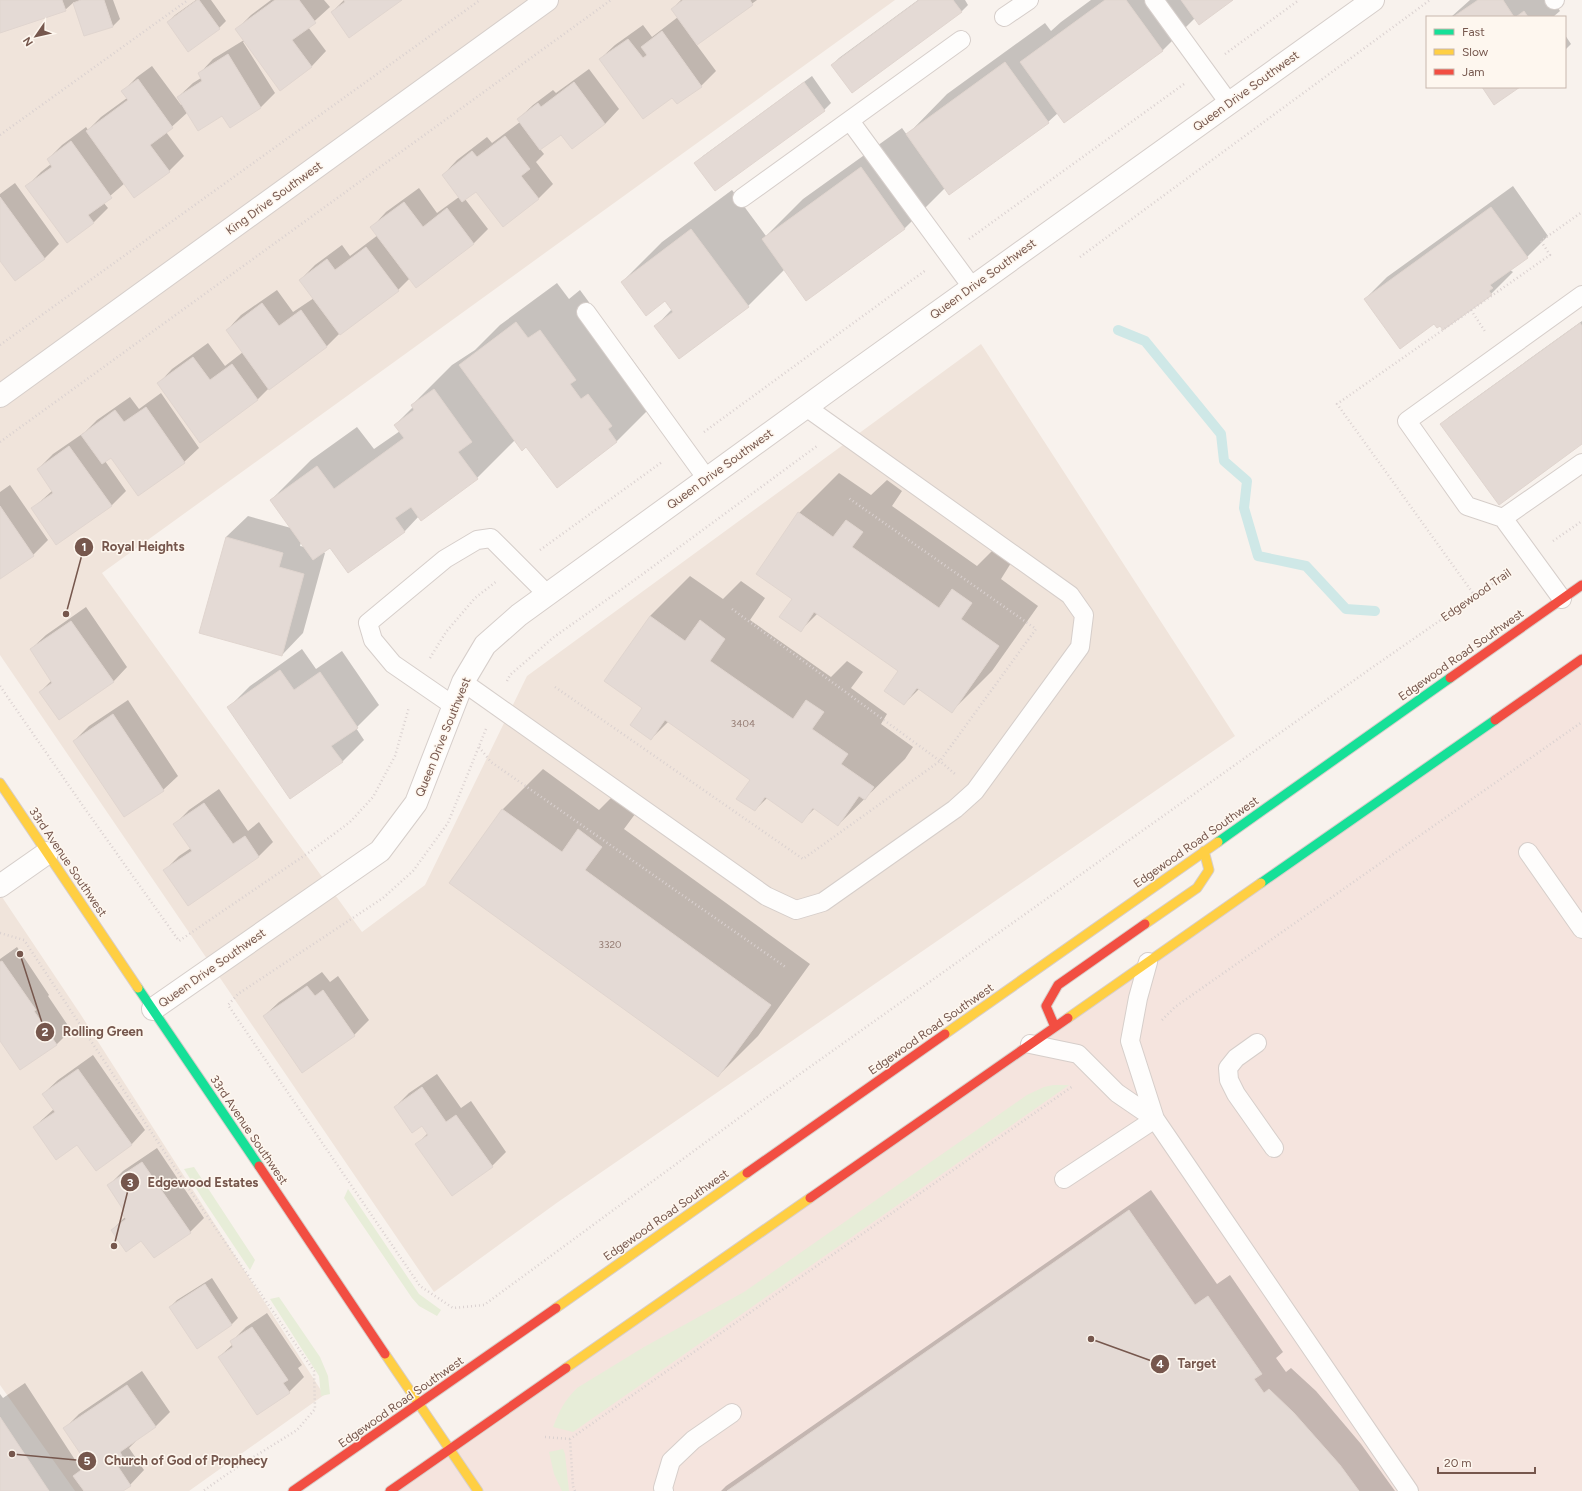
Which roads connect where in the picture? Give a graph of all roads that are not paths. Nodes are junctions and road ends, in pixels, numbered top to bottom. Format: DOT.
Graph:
graph roads {
  1 [pos="547,0"];
  2 [pos="1029,0"];
  3 [pos="1154,0"];
  4 [pos="1373,0"];
  5 [pos="1004,17"];
  6 [pos="961,40"];
  7 [pos="1229,103"];
  8 [pos="850,120"];
  9 [pos="742,198"];
  10 [pos="972,287"];
  11 [pos="1582,295"];
  12 [pos="586,312"];
  13 [pos="0,396"];
  14 [pos="806,407"];
  15 [pos="1582,463"];
  16 [pos="707,479"];
  17 [pos="1503,518"];
  18 [pos="1582,585"];
  19 [pos="547,594"];
  20 [pos="1562,599"];
  21 [pos="1582,659"];
  22 [pos="463,682"];
  23 [pos="454,706"];
  24 [pos="0,783"];
  25 [pos="1204,851"];
  26 [pos="1528,852"];
  27 [pos="47,853"];
  28 [pos="0,886"];
  29 [pos="1582,929"];
  30 [pos="1148,962"];
  31 [pos="153,1009"];
  32 [pos="1055,1027"];
  33 [pos="1257,1043"];
  34 [pos="1030,1044"];
  35 [pos="1155,1119"];
  36 [pos="1274,1148"];
  37 [pos="1064,1180"];
  38 [pos="420,1404"];
  39 [pos="732,1413"];
  40 [pos="450,1449"];
  41 [pos="293,1491"];
  42 [pos="390,1491"];
  43 [pos="478,1491"];
  44 [pos="664,1491"];
  45 [pos="1409,1491"];
  1 -- 13 [label="street, King Drive Southwest"];
  2 -- 5 [label="lane"];
  3 -- 7 [label="lane"];
  4 -- 7 [label="street, Queen Drive Southwest"];
  6 -- 8 [label="lane"];
  7 -- 10 [label="street, Queen Drive Southwest"];
  8 -- 9 [label="lane"];
  8 -- 10 [label="lane"];
  10 -- 14 [label="street, Queen Drive Southwest"];
  11 -- 17 [label="lane"];
  12 -- 16 [label="lane"];
  14 -- 16 [label="street, Queen Drive Southwest"];
  14 -- 22 [label="lane"];
  15 -- 17 [label="lane"];
  16 -- 19 [label="street, Queen Drive Southwest"];
  17 -- 20 [label="lane"];
  18 -- 20 [label="main road, Edgewood Road Southwest"];
  19 -- 22 [label="street, Queen Drive Southwest"];
  19 -- 23 [label="lane"];
  20 -- 25 [label="main road, Edgewood Road Southwest"];
  21 -- 30 [label="main road"];
  22 -- 23 [label="street, Queen Drive Southwest"];
  23 -- 31 [label="street, Queen Drive Southwest"];
  24 -- 27 [label="main road, 33rd Avenue Southwest"];
  25 -- 32 [label="main road"];
  25 -- 38 [label="main road, Edgewood Road Southwest"];
  26 -- 29 [label="lane"];
  27 -- 28 [label="street"];
  27 -- 31 [label="main road, 33rd Avenue Southwest"];
  30 -- 32 [label="main road"];
  30 -- 35 [label="lane"];
  31 -- 38 [label="main road, 33rd Avenue Southwest"];
  32 -- 34 [label="main road"];
  33 -- 36 [label="lane"];
  34 -- 35 [label="lane"];
  34 -- 40 [label="main road"];
  35 -- 37 [label="lane"];
  35 -- 45 [label="lane"];
  38 -- 40 [label="main road, 33rd Avenue Southwest"];
  38 -- 41 [label="main road, Edgewood Road Southwest"];
  39 -- 44 [label="lane"];
  40 -- 42 [label="main road"];
  40 -- 43 [label="main road, 33rd Avenue Southwest"];
}
